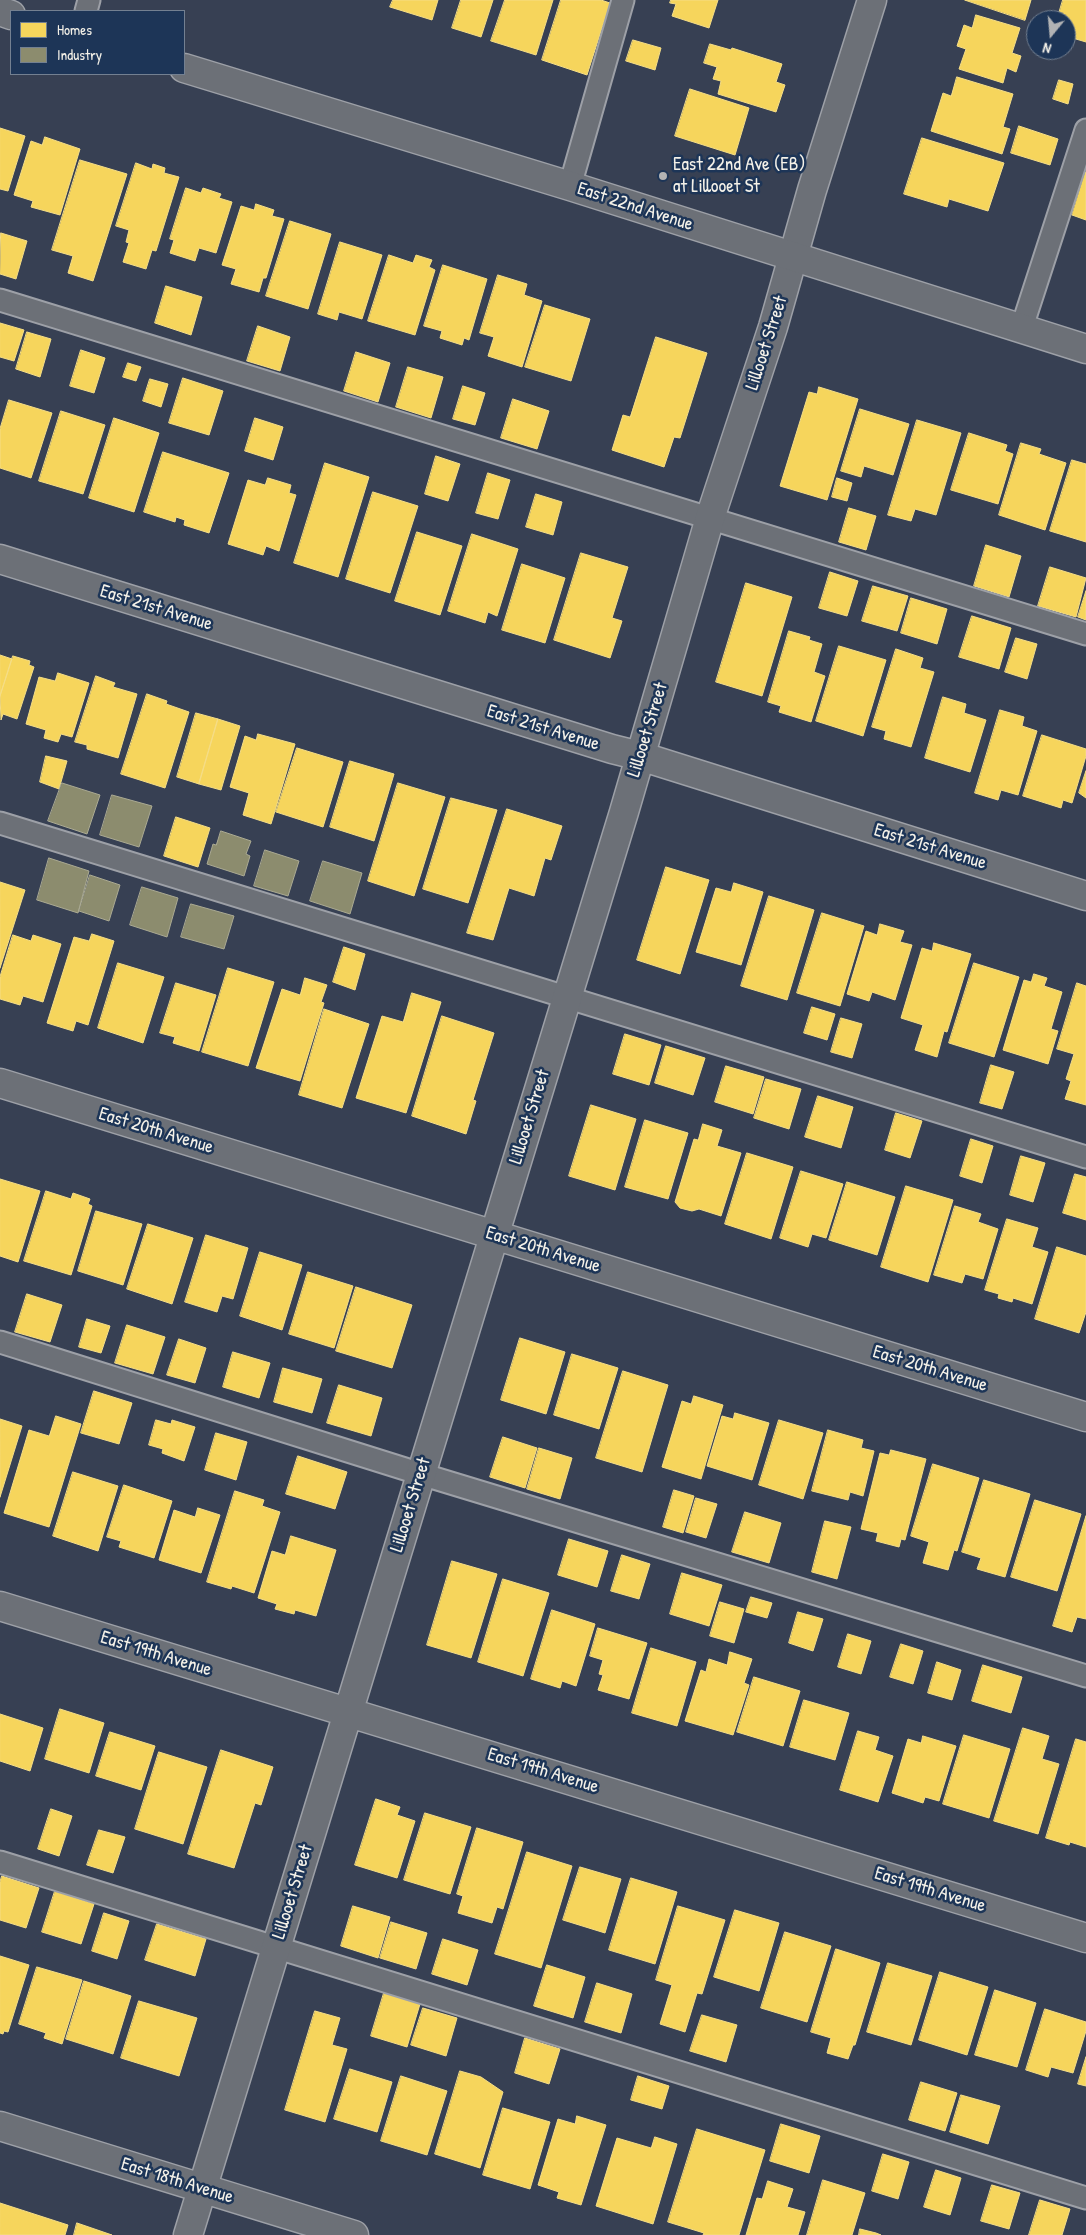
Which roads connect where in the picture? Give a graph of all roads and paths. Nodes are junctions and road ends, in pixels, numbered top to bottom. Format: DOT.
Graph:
graph roads {
  1 [pos="623,0"];
  2 [pos="872,0"];
  3 [pos="185,68"];
  4 [pos="1086,130"];
  5 [pos="570,186"];
  6 [pos="794,257"];
  7 [pos="0,300"];
  8 [pos="1021,330"];
  9 [pos="1086,349"];
  10 [pos="710,518"];
  11 [pos="0,559"];
  12 [pos="1086,634"];
  13 [pos="640,756"];
  14 [pos="0,823"];
  15 [pos="1086,896"];
  16 [pos="567,997"];
  17 [pos="0,1083"];
  18 [pos="1086,1157"];
  19 [pos="493,1235"];
  20 [pos="0,1342"];
  21 [pos="1086,1417"];
  22 [pos="421,1474"];
  23 [pos="0,1606"];
  24 [pos="1086,1676"];
  25 [pos="349,1712"];
  26 [pos="0,1862"];
  27 [pos="1086,1938"];
  28 [pos="276,1947"];
  29 [pos="0,2126"];
  30 [pos="203,2188"];
  31 [pos="1086,2198"];
  32 [pos="188,2235"];
  33 [pos="354,2235"];
  1 -- 5 [label="lane"];
  2 -- 6 [label="street, Lillooet Street"];
  3 -- 5 [label="street, East 22nd Avenue"];
  4 -- 8 [label="lane"];
  5 -- 6 [label="street, East 22nd Avenue"];
  6 -- 8 [label="street, East 22nd Avenue"];
  6 -- 10 [label="street, Lillooet Street"];
  7 -- 10 [label="lane"];
  8 -- 9 [label="street, East 22nd Avenue"];
  10 -- 12 [label="lane"];
  10 -- 13 [label="street, Lillooet Street"];
  11 -- 13 [label="street, East 21st Avenue"];
  13 -- 15 [label="street, East 21st Avenue"];
  13 -- 16 [label="street, Lillooet Street"];
  14 -- 16 [label="lane"];
  16 -- 18 [label="lane"];
  16 -- 19 [label="street, Lillooet Street"];
  17 -- 19 [label="street, East 20th Avenue"];
  19 -- 21 [label="street, East 20th Avenue"];
  19 -- 22 [label="street, Lillooet Street"];
  20 -- 22 [label="lane"];
  22 -- 24 [label="lane"];
  22 -- 25 [label="street, Lillooet Street"];
  23 -- 25 [label="street, East 19th Avenue"];
  25 -- 27 [label="street, East 19th Avenue"];
  25 -- 28 [label="street, Lillooet Street"];
  26 -- 28 [label="lane"];
  28 -- 30 [label="street, Lillooet Street"];
  28 -- 31 [label="lane"];
  29 -- 30 [label="street, East 18th Avenue"];
  30 -- 32 [label="street, Lillooet Street"];
  30 -- 33 [label="street, East 18th Avenue"];
}
